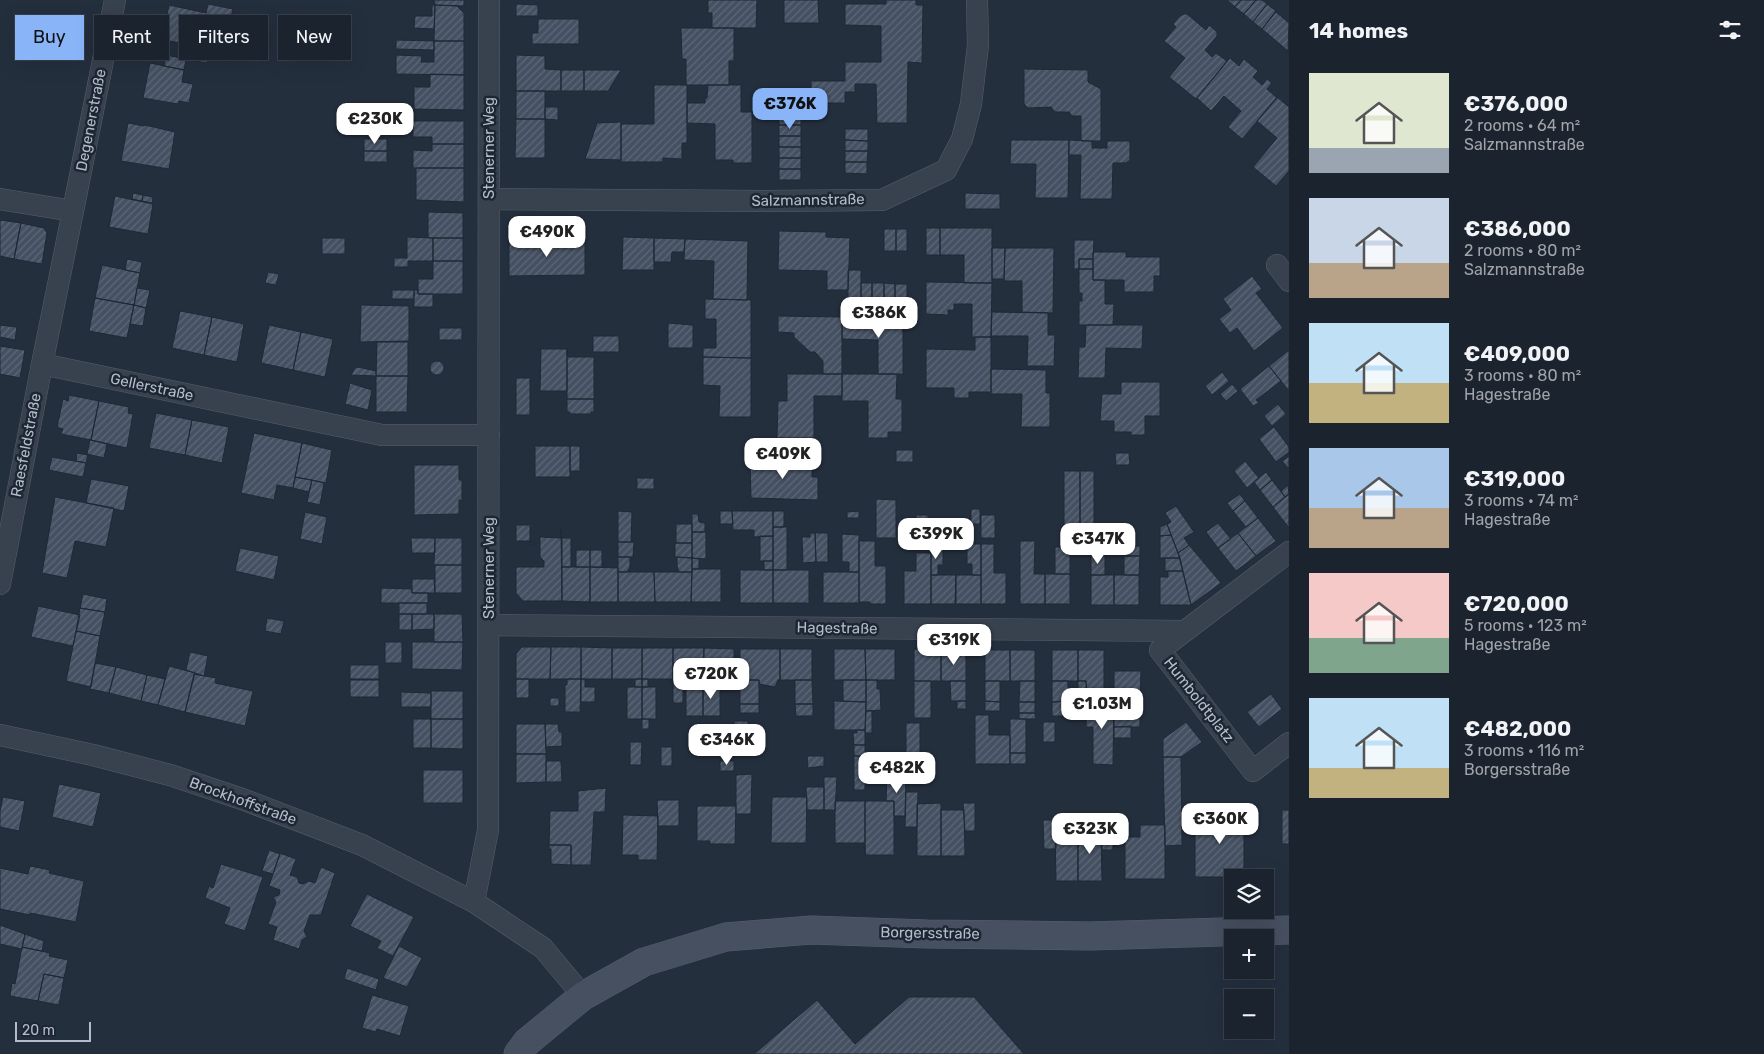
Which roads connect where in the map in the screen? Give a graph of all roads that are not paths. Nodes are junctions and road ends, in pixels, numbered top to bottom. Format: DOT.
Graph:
graph roads {
  1 [pos="115,0"];
  2 [pos="489,0"];
  3 [pos="977,0"];
  4 [pos="0,199"];
  5 [pos="489,199"];
  6 [pos="73,212"];
  7 [pos="42,364"];
  8 [pos="489,435"];
  9 [pos="1289,552"];
  10 [pos="0,584"];
  11 [pos="489,625"];
  12 [pos="1185,632"];
  13 [pos="0,735"];
  14 [pos="1289,743"];
  15 [pos="474,902"];
  16 [pos="1289,930"];
  17 [pos="583,996"];
  18 [pos="518,1054"];
  1 -- 6 [label="street, Degenerstraße"];
  2 -- 5 [label="street, Stenerner Weg"];
  3 -- 5 [label="street, Salzmannstraße"];
  4 -- 6 [label="street"];
  5 -- 8 [label="street, Stenerner Weg"];
  6 -- 7 [label="street"];
  7 -- 8 [label="street, Gellerstraße"];
  7 -- 10 [label="street, Raesfeldstraße"];
  8 -- 11 [label="street, Stenerner Weg"];
  9 -- 12 [label="street, Humboldtplatz"];
  11 -- 12 [label="street, Hagestraße"];
  11 -- 15 [label="street, Stenerner Weg"];
  12 -- 14 [label="street, Humboldtplatz"];
  13 -- 15 [label="street, Brockhoffstraße"];
  15 -- 17 [label="street"];
  16 -- 17 [label="street, Borgersstraße"];
  17 -- 18 [label="street"];
}
